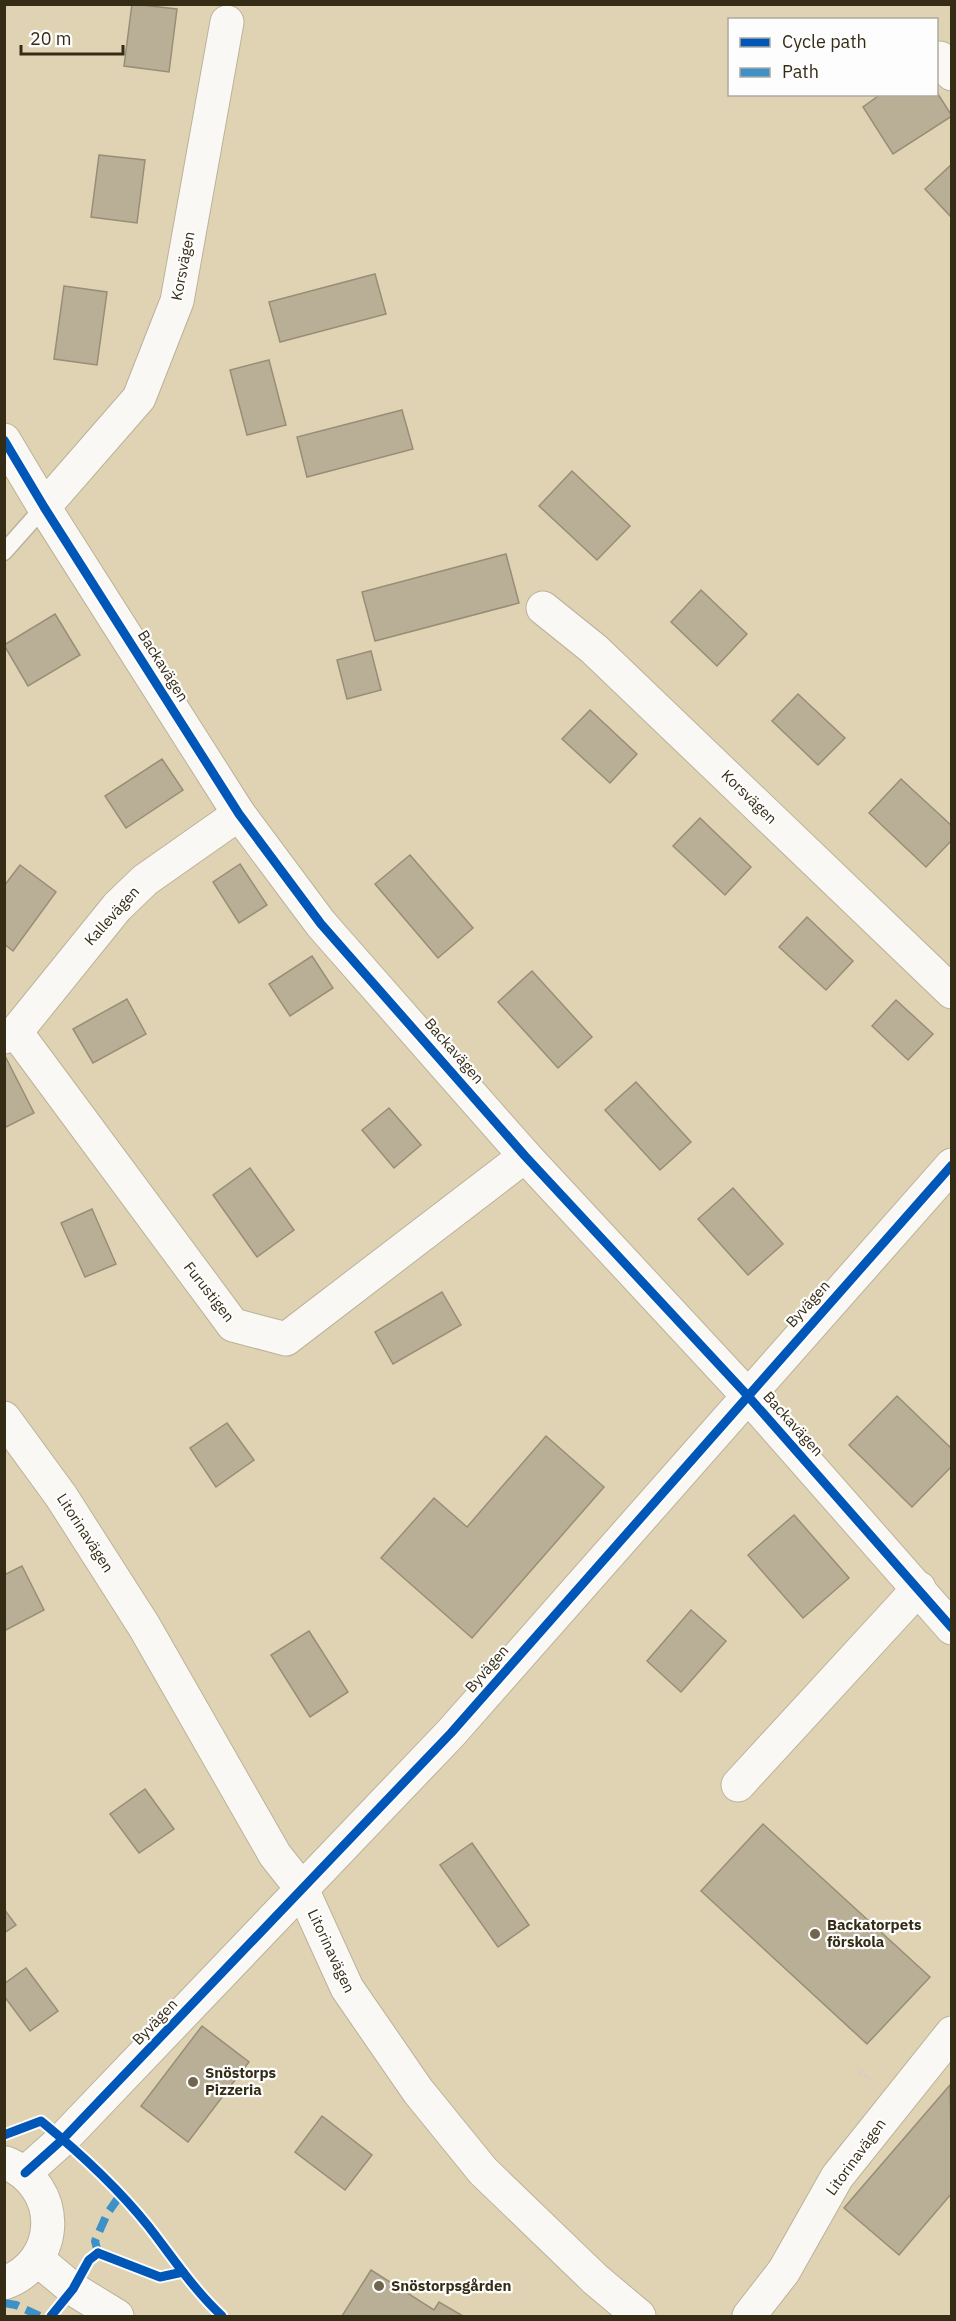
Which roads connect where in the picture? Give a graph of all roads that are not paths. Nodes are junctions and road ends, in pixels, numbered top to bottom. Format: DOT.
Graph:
graph roads {
  1 [pos="226,22"];
  2 [pos="4,440"];
  3 [pos="44,507"];
  4 [pos="4,552"];
  5 [pos="543,608"];
  6 [pos="238,814"];
  7 [pos="951,992"];
  8 [pos="10,1035"];
  9 [pos="525,1156"];
  10 [pos="951,1165"];
  11 [pos="748,1396"];
  12 [pos="4,1418"];
  13 [pos="919,1588"];
  14 [pos="951,1628"];
  15 [pos="738,1785"];
  16 [pos="302,1889"];
  17 [pos="951,2033"];
  18 [pos="15,2167"];
  19 [pos="37,2259"];
  20 [pos="4,2283"];
  21 [pos="117,2316"];
  22 [pos="639,2316"];
  23 [pos="749,2316"];
  1 -- 3 [label="street, Korsvägen"];
  2 -- 3 [label="street, Backavägen"];
  3 -- 4 [label="lane"];
  3 -- 6 [label="street, Backavägen"];
  5 -- 7 [label="street, Korsvägen"];
  6 -- 8 [label="street, Kallevägen"];
  6 -- 9 [label="street, Backavägen"];
  8 -- 9 [label="street, Furustigen"];
  9 -- 11 [label="street, Backavägen"];
  10 -- 11 [label="street, Byvägen"];
  11 -- 13 [label="street, Backavägen"];
  11 -- 16 [label="street, Byvägen"];
  12 -- 16 [label="street, Litorinavägen"];
  13 -- 14 [label="street, Backavägen"];
  13 -- 15 [label="street"];
  16 -- 18 [label="street, Byvägen"];
  16 -- 22 [label="street, Litorinavägen"];
  17 -- 23 [label="street, Litorinavägen"];
  18 -- 19 [label="street"];
  19 -- 20 [label="street"];
  19 -- 21 [label="street"];
}
